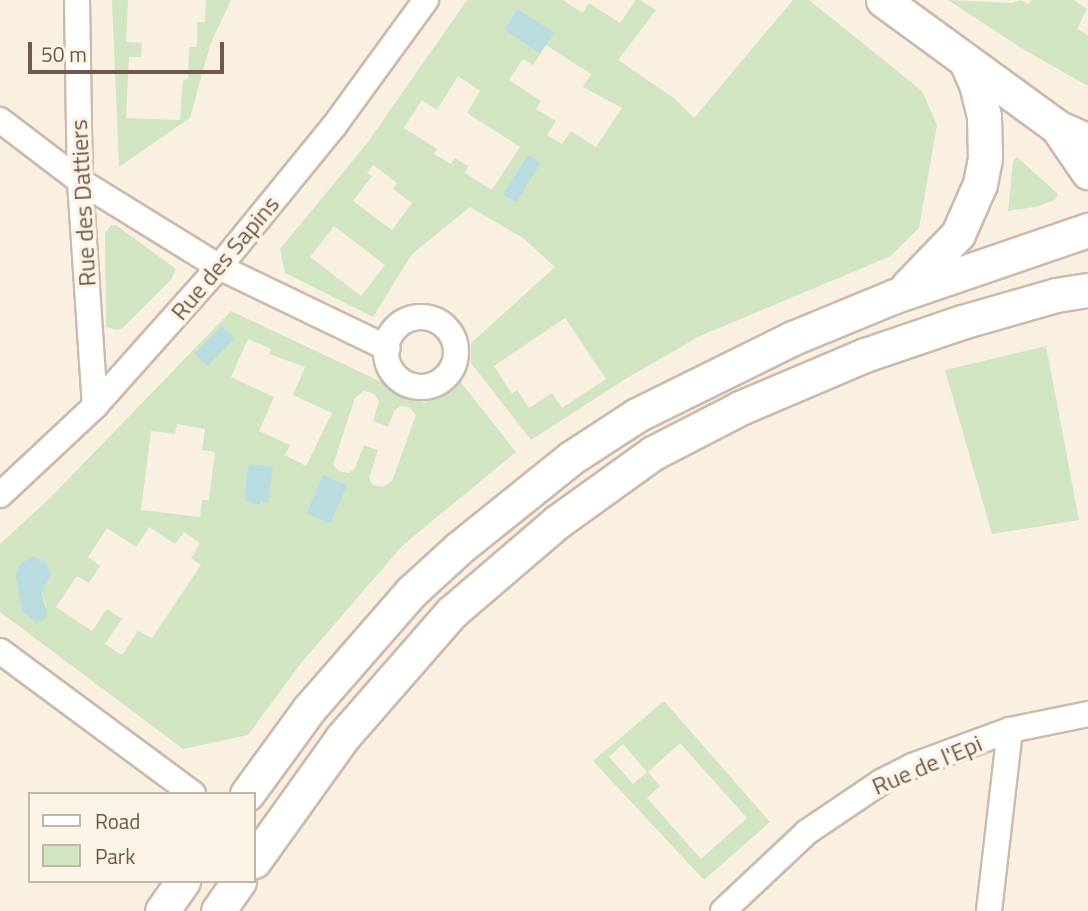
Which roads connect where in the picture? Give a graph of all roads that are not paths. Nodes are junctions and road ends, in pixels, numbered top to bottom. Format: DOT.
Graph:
graph roads {
  1 [pos="77,0"];
  2 [pos="426,0"];
  3 [pos="883,0"];
  4 [pos="966,62"];
  5 [pos="0,120"];
  6 [pos="1057,127"];
  7 [pos="1088,141"];
  8 [pos="1088,172"];
  9 [pos="80,181"];
  10 [pos="1088,230"];
  11 [pos="219,267"];
  12 [pos="1088,290"];
  13 [pos="895,296"];
  14 [pos="387,348"];
  15 [pos="95,406"];
  16 [pos="0,495"];
  17 [pos="0,651"];
  18 [pos="1088,714"];
  19 [pos="1010,730"];
  20 [pos="190,792"];
  21 [pos="248,792"];
  22 [pos="256,858"];
  23 [pos="182,883"];
  24 [pos="238,883"];
  25 [pos="162,911"];
  26 [pos="218,911"];
  27 [pos="723,911"];
  28 [pos="989,911"];
  1 -- 9 [label="street, Rue des Dattiers"];
  2 -- 11 [label="street, Rue des Sapins"];
  3 -- 4 [label="main road"];
  4 -- 6 [label="main road"];
  4 -- 13 [label="main road"];
  5 -- 9 [label="street"];
  6 -- 7 [label="main road"];
  6 -- 8 [label="main road"];
  9 -- 11 [label="street"];
  9 -- 15 [label="street, Rue des Dattiers"];
  10 -- 13 [label="main road"];
  11 -- 14 [label="street"];
  11 -- 15 [label="street, Rue des Sapins"];
  12 -- 22 [label="main road"];
  13 -- 21 [label="main road"];
  15 -- 16 [label="street, Rue des Sapins"];
  17 -- 20 [label="street"];
  18 -- 19 [label="street, Rue de l'Epi"];
  19 -- 27 [label="street, Rue de l'Epi"];
  19 -- 28 [label="street"];
  23 -- 25 [label="main road"];
  24 -- 26 [label="main road"];
}
